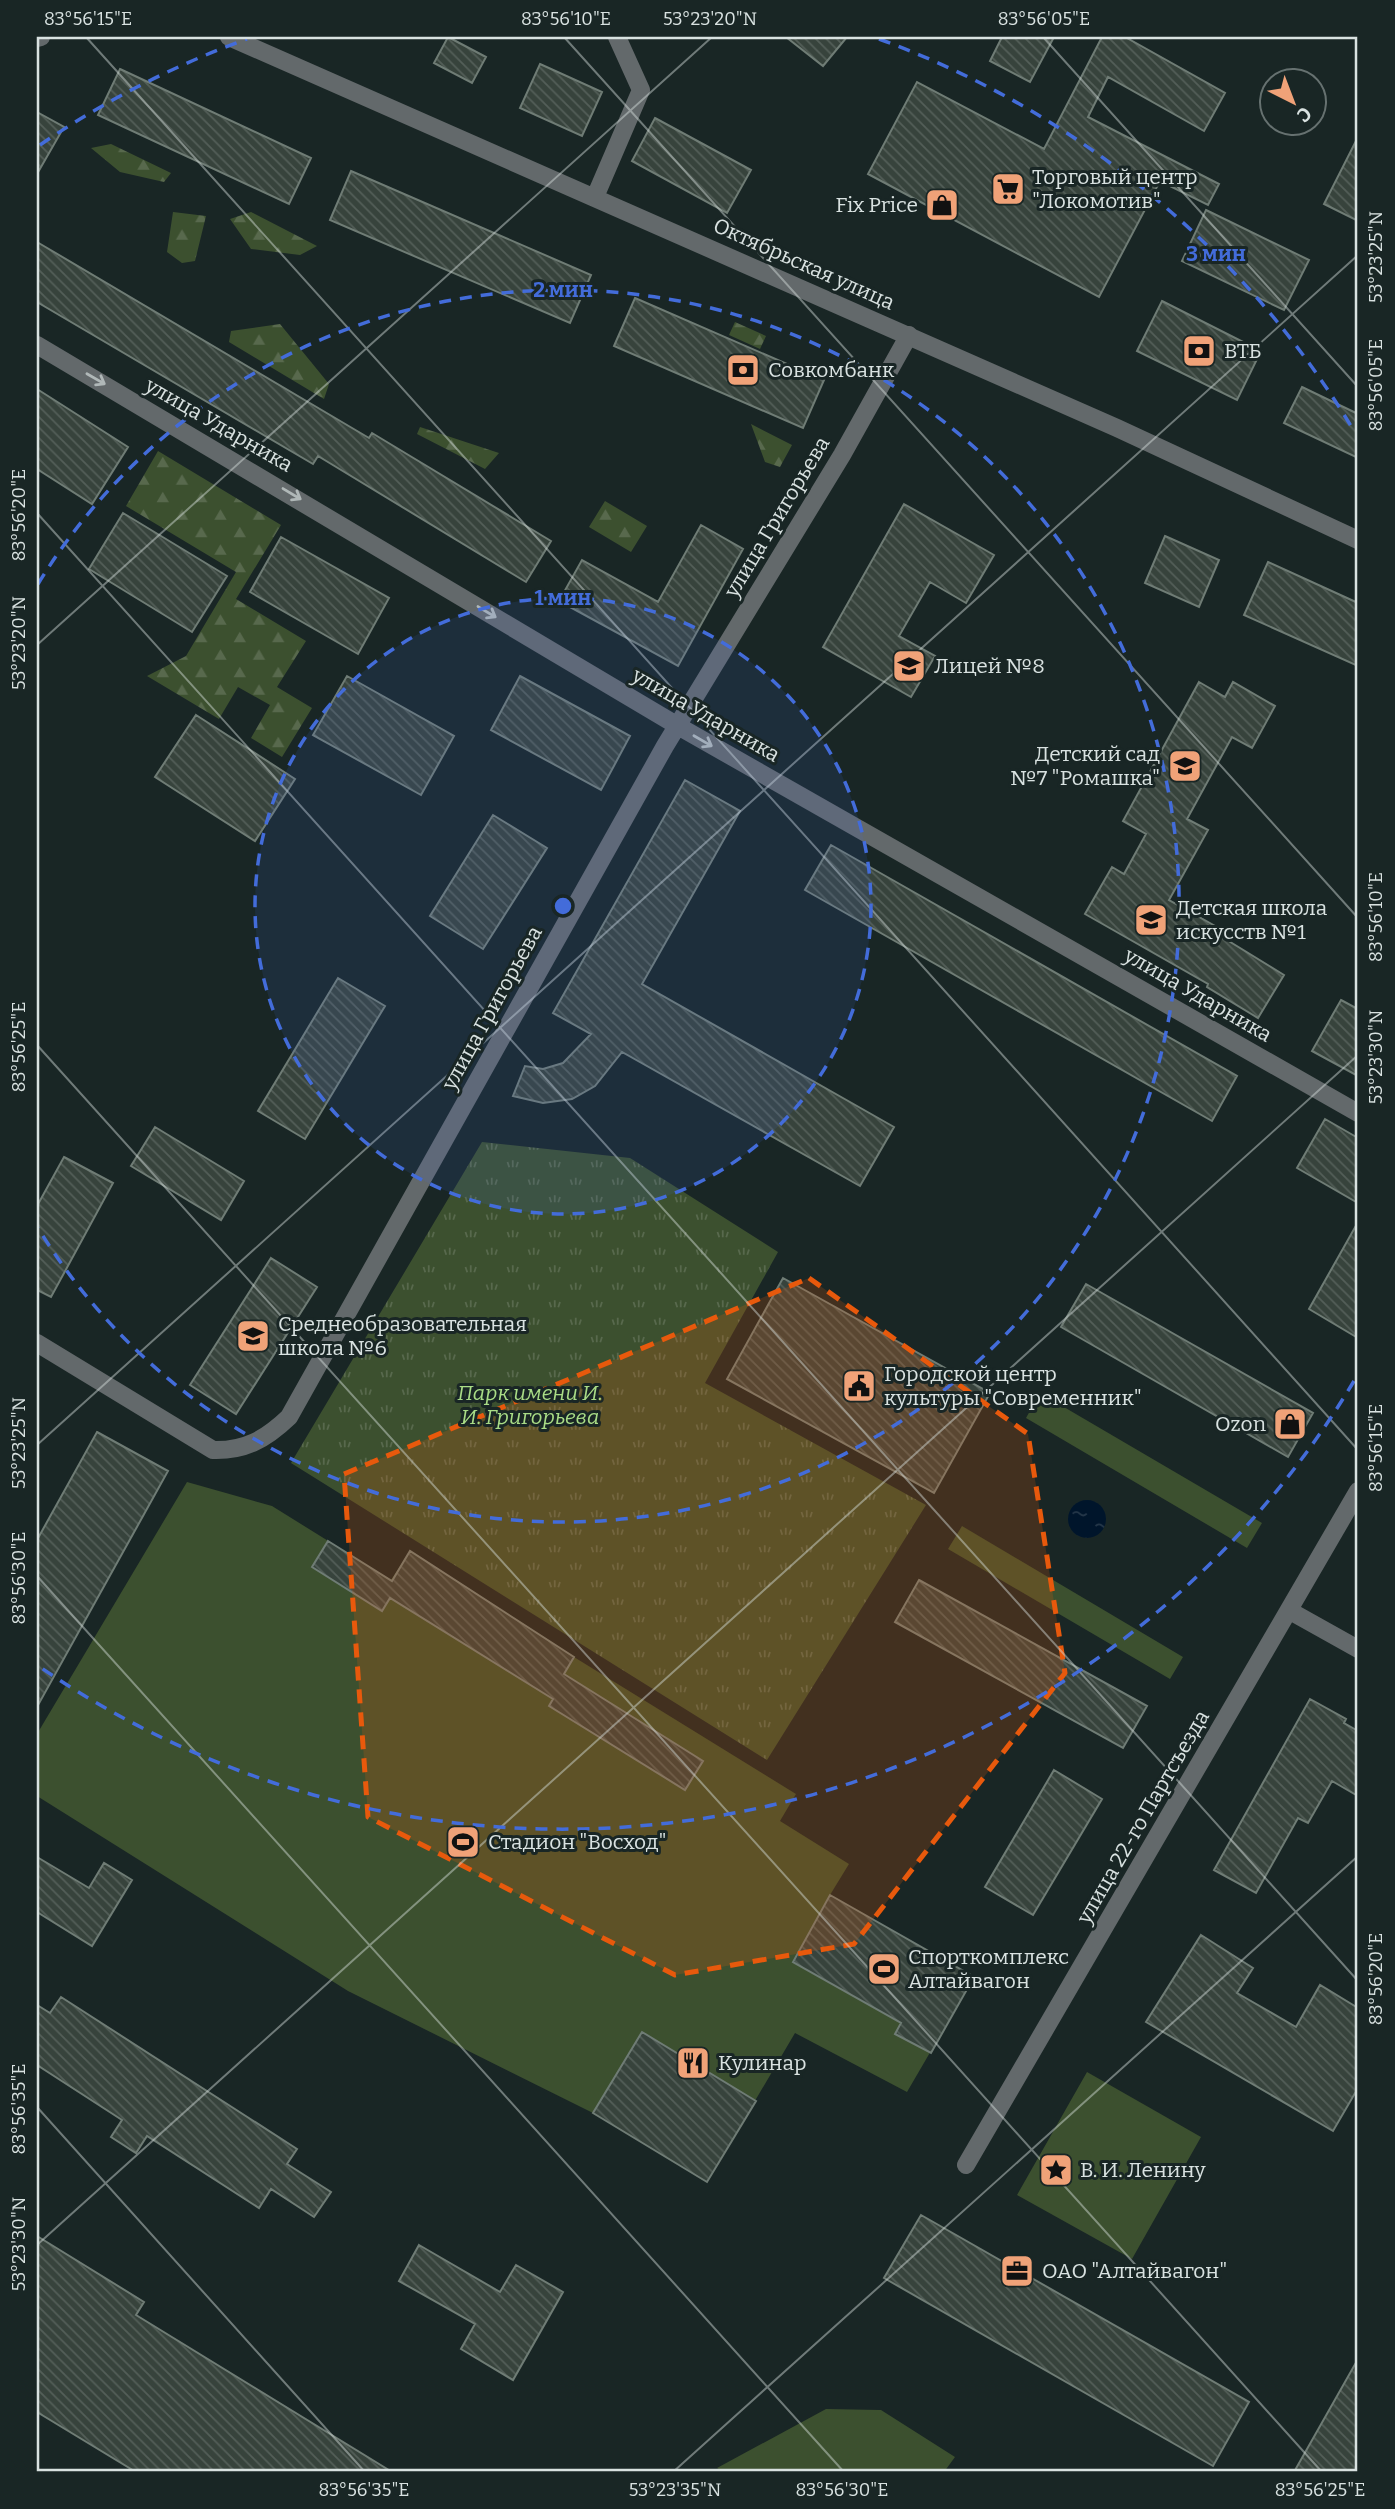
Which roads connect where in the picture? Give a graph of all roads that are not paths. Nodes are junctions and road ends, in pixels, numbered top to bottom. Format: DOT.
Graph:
graph roads {
  1 [pos="229,37"];
  2 [pos="617,37"];
  3 [pos="595,197"];
  4 [pos="909,335"];
  5 [pos="37,345"];
  6 [pos="1358,540"];
  7 [pos="678,726"];
  8 [pos="1358,1113"];
  9 [pos="37,1343"];
  10 [pos="1358,1491"];
  11 [pos="1290,1611"];
  12 [pos="1358,1649"];
  13 [pos="967,2165"];
  1 -- 3 [label="street, Октябрьская улица"];
  2 -- 3 [label="street"];
  3 -- 4 [label="street, Октябрьская улица"];
  4 -- 6 [label="street, Октябрьская улица"];
  4 -- 7 [label="street, улица Григорьева"];
  5 -- 7 [label="street, улица Ударника, one-way"];
  7 -- 8 [label="street, улица Ударника, one-way"];
  7 -- 9 [label="street, улица Григорьева"];
  10 -- 11 [label="street, улица 22-го Партсъезда"];
  11 -- 12 [label="street"];
  11 -- 13 [label="street, улица 22-го Партсъезда"];
}
